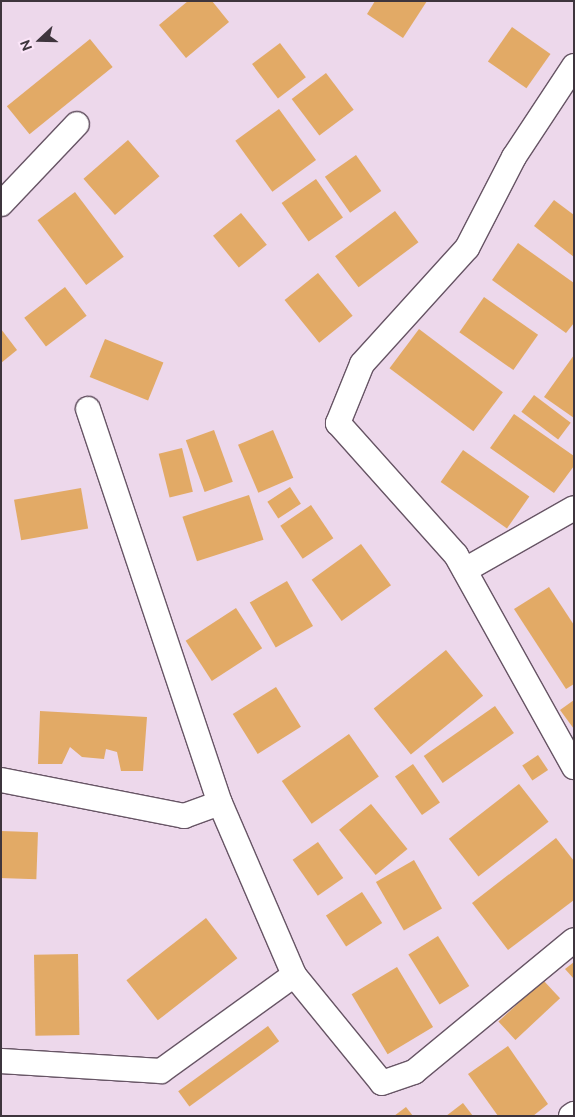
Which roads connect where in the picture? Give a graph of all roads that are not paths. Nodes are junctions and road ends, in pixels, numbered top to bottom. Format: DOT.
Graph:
graph roads {
  1 [pos="574,66"];
  2 [pos="77,124"];
  3 [pos="1,204"];
  4 [pos="88,409"];
  5 [pos="574,508"];
  6 [pos="466,570"];
  7 [pos="574,767"];
  8 [pos="1,780"];
  9 [pos="220,804"];
  10 [pos="574,940"];
  11 [pos="294,975"];
  12 [pos="1,1061"];
  1 -- 6 [label="street"];
  2 -- 3 [label="street"];
  4 -- 9 [label="street"];
  5 -- 6 [label="street"];
  6 -- 7 [label="street"];
  8 -- 9 [label="street"];
  9 -- 11 [label="street"];
  10 -- 11 [label="street"];
  11 -- 12 [label="street"];
}
